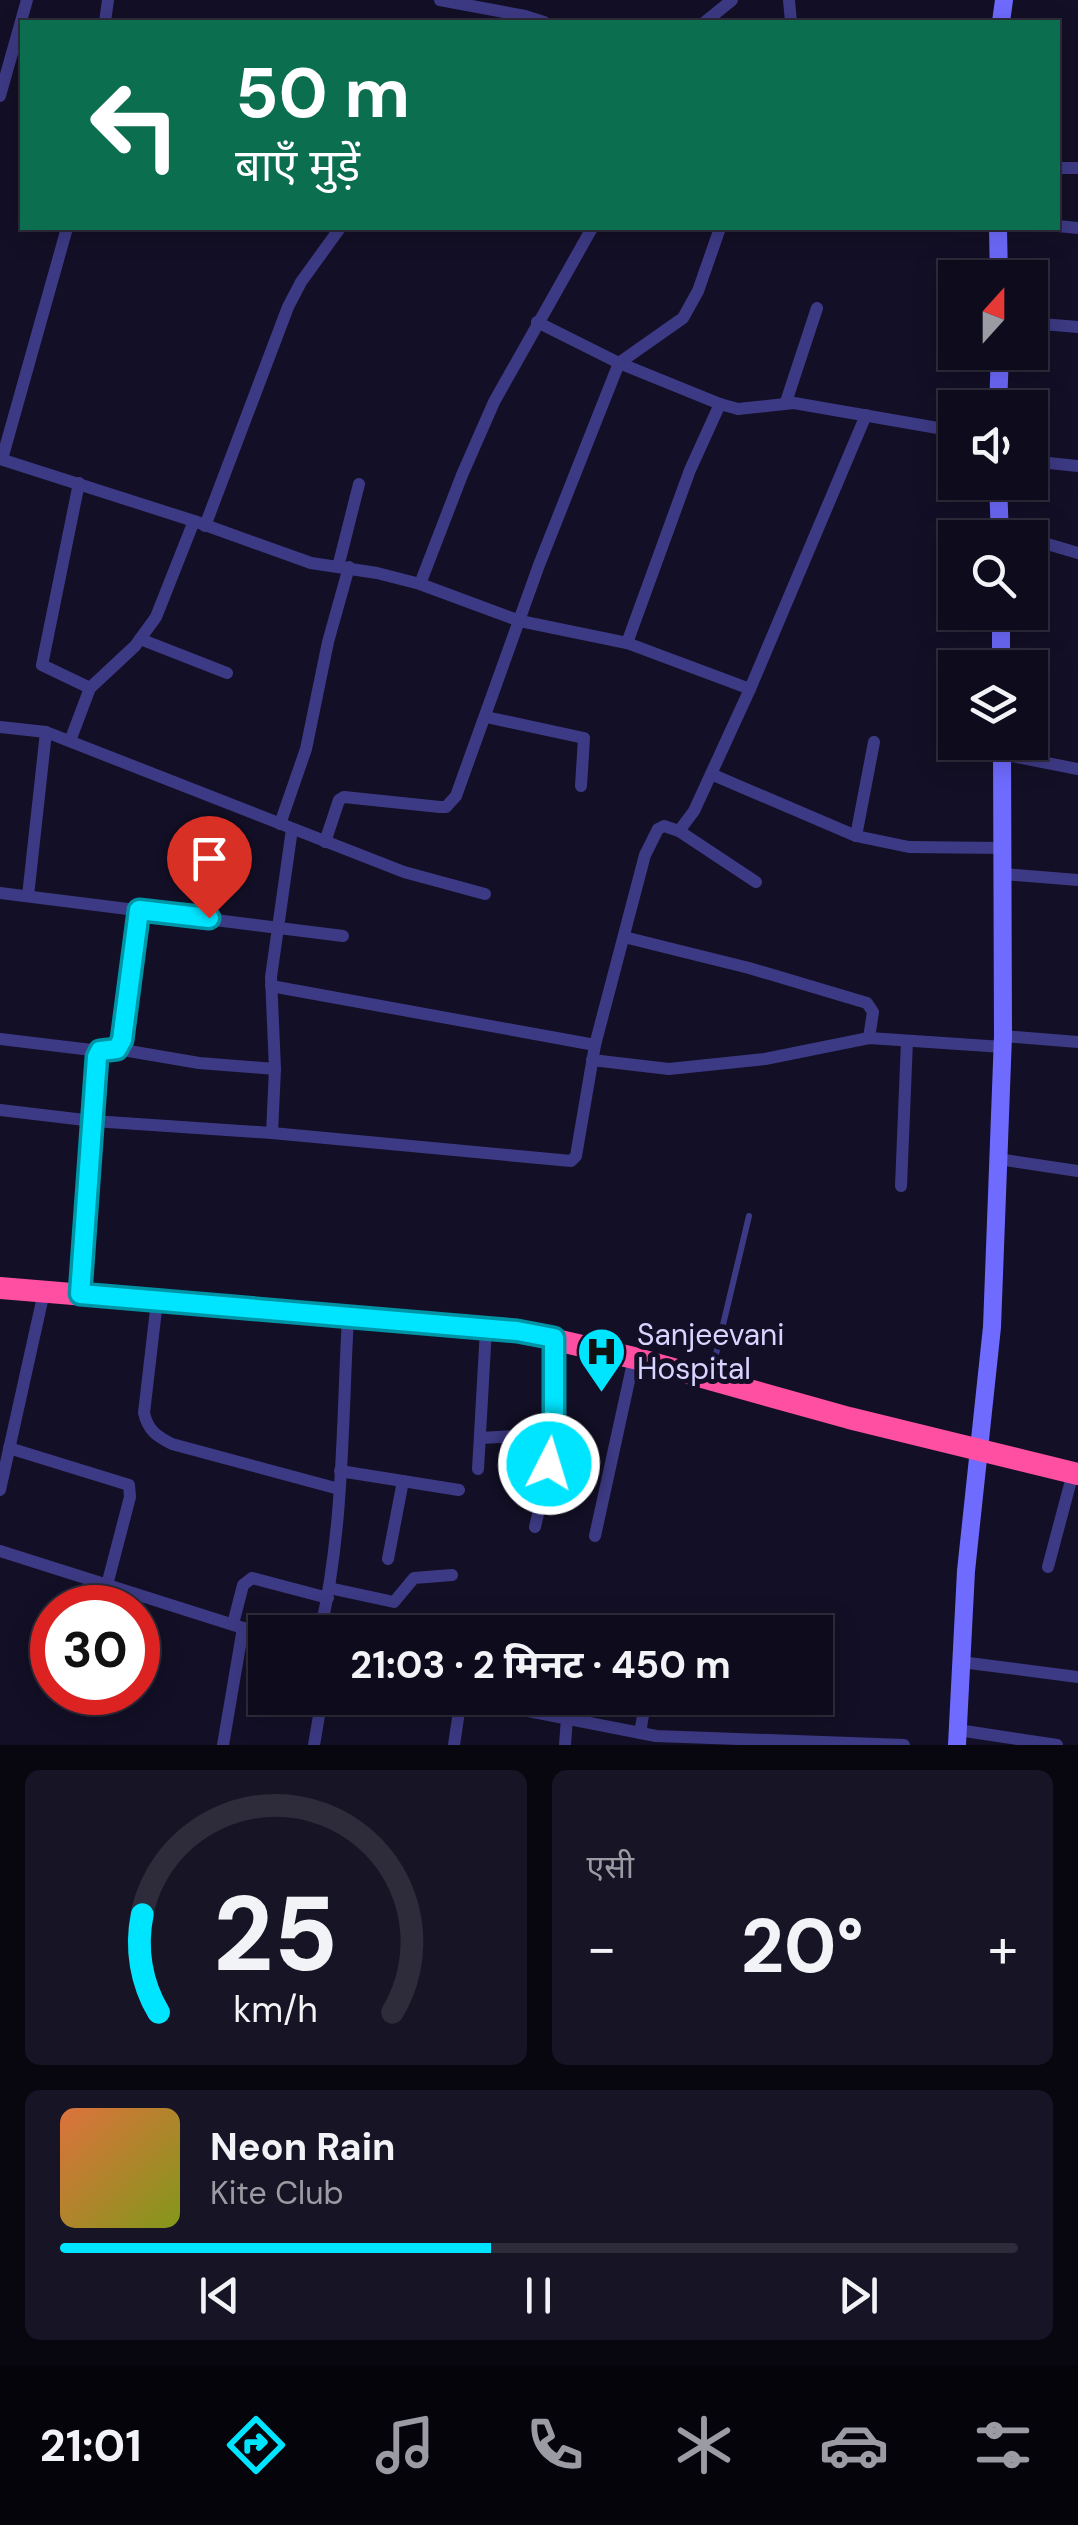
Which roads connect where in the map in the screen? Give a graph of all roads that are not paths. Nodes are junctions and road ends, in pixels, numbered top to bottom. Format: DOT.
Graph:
graph roads {
  1 [pos="440,0"];
  2 [pos="732,0"];
  3 [pos="712,15"];
  4 [pos="538,20"];
  5 [pos="20,27"];
  6 [pos="0,96"];
  7 [pos="66,230"];
  8 [pos="339,230"];
  9 [pos="589,230"];
  10 [pos="719,230"];
  11 [pos="998,230"];
  12 [pos="999,260"];
  13 [pos="817,308"];
  14 [pos="537,322"];
  15 [pos="1048,325"];
  16 [pos="1078,327"];
  17 [pos="620,363"];
  18 [pos="786,402"];
  19 [pos="720,404"];
  20 [pos="866,415"];
  21 [pos="938,428"];
  22 [pos="1,459"];
  23 [pos="1048,463"];
  24 [pos="1078,466"];
  25 [pos="79,483"];
  26 [pos="359,484"];
  27 [pos="200,524"];
  28 [pos="1048,544"];
  29 [pos="1078,553"];
  30 [pos="343,567"];
  31 [pos="420,584"];
  32 [pos="520,621"];
  33 [pos="140,639"];
  34 [pos="627,643"];
  35 [pos="227,673"];
  36 [pos="90,688"];
  37 [pos="750,689"];
  38 [pos="486,717"];
  39 [pos="0,727"];
  40 [pos="46,732"];
  41 [pos="70,741"];
  42 [pos="874,742"];
  43 [pos="1002,760"];
  44 [pos="1045,760"];
  45 [pos="1078,769"];
  46 [pos="711,774"];
  47 [pos="580,786"];
  48 [pos="286,826"];
  49 [pos="679,831"];
  50 [pos="856,836"];
  51 [pos="325,842"];
  52 [pos="1002,848"];
  53 [pos="1003,874"];
  54 [pos="1078,880"];
  55 [pos="756,882"];
  56 [pos="0,893"];
  57 [pos="484,894"];
  58 [pos="28,896"];
  59 [pos="139,910"];
  60 [pos="279,927"];
  61 [pos="343,936"];
  62 [pos="624,937"];
  63 [pos="271,986"];
  64 [pos="868,1038"];
  65 [pos="0,1039"];
  66 [pos="1003,1041"];
  67 [pos="908,1042"];
  68 [pos="1078,1042"];
  69 [pos="595,1045"];
  70 [pos="117,1049"];
  71 [pos="100,1051"];
  72 [pos="592,1060"];
  73 [pos="275,1069"];
  74 [pos="0,1110"];
  75 [pos="92,1121"];
  76 [pos="272,1133"];
  77 [pos="998,1159"];
  78 [pos="1078,1171"];
  79 [pos="901,1186"];
  80 [pos="748,1216"];
  81 [pos="0,1288"];
  82 [pos="44,1292"];
  83 [pos="80,1294"];
  84 [pos="157,1301"];
  85 [pos="348,1317"];
  86 [pos="486,1328"];
  87 [pos="554,1338"];
  88 [pos="634,1358"];
  89 [pos="710,1380"];
  90 [pos="554,1434"];
  91 [pos="480,1438"];
  92 [pos="9,1448"];
  93 [pos="978,1450"];
  94 [pos="478,1469"];
  95 [pos="340,1471"];
  96 [pos="1075,1474"];
  97 [pos="403,1481"];
  98 [pos="339,1489"];
  99 [pos="0,1490"];
  100 [pos="459,1490"];
  101 [pos="535,1527"];
  102 [pos="595,1536"];
  103 [pos="0,1551"];
  104 [pos="388,1560"];
  105 [pos="1048,1568"];
  106 [pos="452,1575"];
  107 [pos="107,1585"];
  108 [pos="328,1593"];
  109 [pos="160,1602"];
  110 [pos="323,1615"];
  111 [pos="238,1626"];
  112 [pos="248,1629"];
  113 [pos="961,1662"];
  114 [pos="1078,1677"];
  115 [pos="319,1715"];
  116 [pos="458,1715"];
  117 [pos="550,1715"];
  118 [pos="643,1715"];
  119 [pos="566,1718"];
  120 [pos="640,1733"];
  121 [pos="958,1737"];
  122 [pos="224,1745"];
  123 [pos="314,1745"];
  124 [pos="454,1745"];
  125 [pos="565,1745"];
  126 [pos="904,1745"];
  127 [pos="1057,1745"];
  1 -- 4 [label="street"];
  2 -- 3 [label="street"];
  5 -- 6 [label="street"];
  7 -- 22 [label="street"];
  8 -- 27 [label="street"];
  9 -- 14 [label="street"];
  10 -- 17 [label="street"];
  11 -- 12 [label="street"];
  13 -- 18 [label="street"];
  14 -- 17 [label="street"];
  14 -- 31 [label="street"];
  15 -- 16 [label="street"];
  17 -- 19 [label="street"];
  17 -- 32 [label="street"];
  18 -- 19 [label="street"];
  18 -- 20 [label="street"];
  19 -- 34 [label="street"];
  20 -- 21 [label="street"];
  20 -- 37 [label="street"];
  22 -- 25 [label="street"];
  23 -- 24 [label="street"];
  25 -- 27 [label="street"];
  25 -- 36 [label="street"];
  26 -- 30 [label="street"];
  27 -- 30 [label="street"];
  27 -- 33 [label="street"];
  28 -- 29 [label="street"];
  30 -- 31 [label="street"];
  30 -- 48 [label="street"];
  31 -- 32 [label="street"];
  32 -- 34 [label="street"];
  32 -- 38 [label="street"];
  33 -- 35 [label="street"];
  33 -- 36 [label="street"];
  34 -- 37 [label="street"];
  36 -- 41 [label="street"];
  37 -- 46 [label="street"];
  38 -- 47 [label="street"];
  38 -- 51 [label="street"];
  39 -- 40 [label="street"];
  40 -- 41 [label="street"];
  40 -- 58 [label="street"];
  41 -- 48 [label="street"];
  42 -- 50 [label="street"];
  43 -- 52 [label="street"];
  44 -- 45 [label="street"];
  46 -- 49 [label="street"];
  46 -- 50 [label="street"];
  48 -- 51 [label="street"];
  48 -- 60 [label="street"];
  49 -- 55 [label="street"];
  49 -- 62 [label="street"];
  50 -- 52 [label="street"];
  51 -- 57 [label="street"];
  52 -- 53 [label="street"];
  53 -- 54 [label="street"];
  53 -- 66 [label="street"];
  56 -- 58 [label="street"];
  58 -- 59 [label="street"];
  59 -- 60 [label="street"];
  59 -- 70 [label="street"];
  60 -- 61 [label="street"];
  60 -- 63 [label="street"];
  62 -- 64 [label="street"];
  62 -- 69 [label="street"];
  63 -- 69 [label="street"];
  63 -- 73 [label="street"];
  64 -- 67 [label="street"];
  64 -- 72 [label="street"];
  65 -- 71 [label="street"];
  66 -- 67 [label="street"];
  66 -- 68 [label="street"];
  66 -- 77 [label="street"];
  67 -- 79 [label="street"];
  69 -- 72 [label="street"];
  70 -- 71 [label="street"];
  70 -- 73 [label="street"];
  71 -- 75 [label="street"];
  72 -- 76 [label="street"];
  73 -- 76 [label="street"];
  74 -- 75 [label="street"];
  75 -- 76 [label="street"];
  75 -- 83 [label="street"];
  77 -- 78 [label="street"];
  77 -- 93 [label="street"];
  80 -- 89 [label="lane"];
  81 -- 82 [label="highway"];
  82 -- 83 [label="highway"];
  82 -- 92 [label="street"];
  83 -- 84 [label="highway"];
  84 -- 85 [label="highway"];
  84 -- 98 [label="street"];
  85 -- 86 [label="highway"];
  85 -- 95 [label="street"];
  86 -- 87 [label="highway"];
  86 -- 91 [label="street"];
  87 -- 88 [label="highway"];
  87 -- 90 [label="street"];
  88 -- 89 [label="highway"];
  88 -- 102 [label="street"];
  89 -- 93 [label="highway"];
  90 -- 91 [label="street"];
  90 -- 101 [label="street"];
  91 -- 94 [label="street"];
  92 -- 99 [label="street"];
  92 -- 107 [label="street"];
  93 -- 96 [label="highway"];
  93 -- 113 [label="street"];
  95 -- 97 [label="street"];
  95 -- 98 [label="street"];
  96 -- 105 [label="street"];
  97 -- 100 [label="street"];
  97 -- 104 [label="street"];
  98 -- 108 [label="street"];
  103 -- 107 [label="street"];
  106 -- 108 [label="street"];
  108 -- 110 [label="street"];
  108 -- 111 [label="street"];
  109 -- 111 [label="street"];
  111 -- 112 [label="street"];
  111 -- 122 [label="street"];
  113 -- 114 [label="street"];
  113 -- 121 [label="street"];
  115 -- 123 [label="street"];
  116 -- 124 [label="street"];
  117 -- 119 [label="street"];
  118 -- 120 [label="street"];
  119 -- 120 [label="street"];
  119 -- 125 [label="street"];
  120 -- 126 [label="street"];
  121 -- 127 [label="street"];
}
